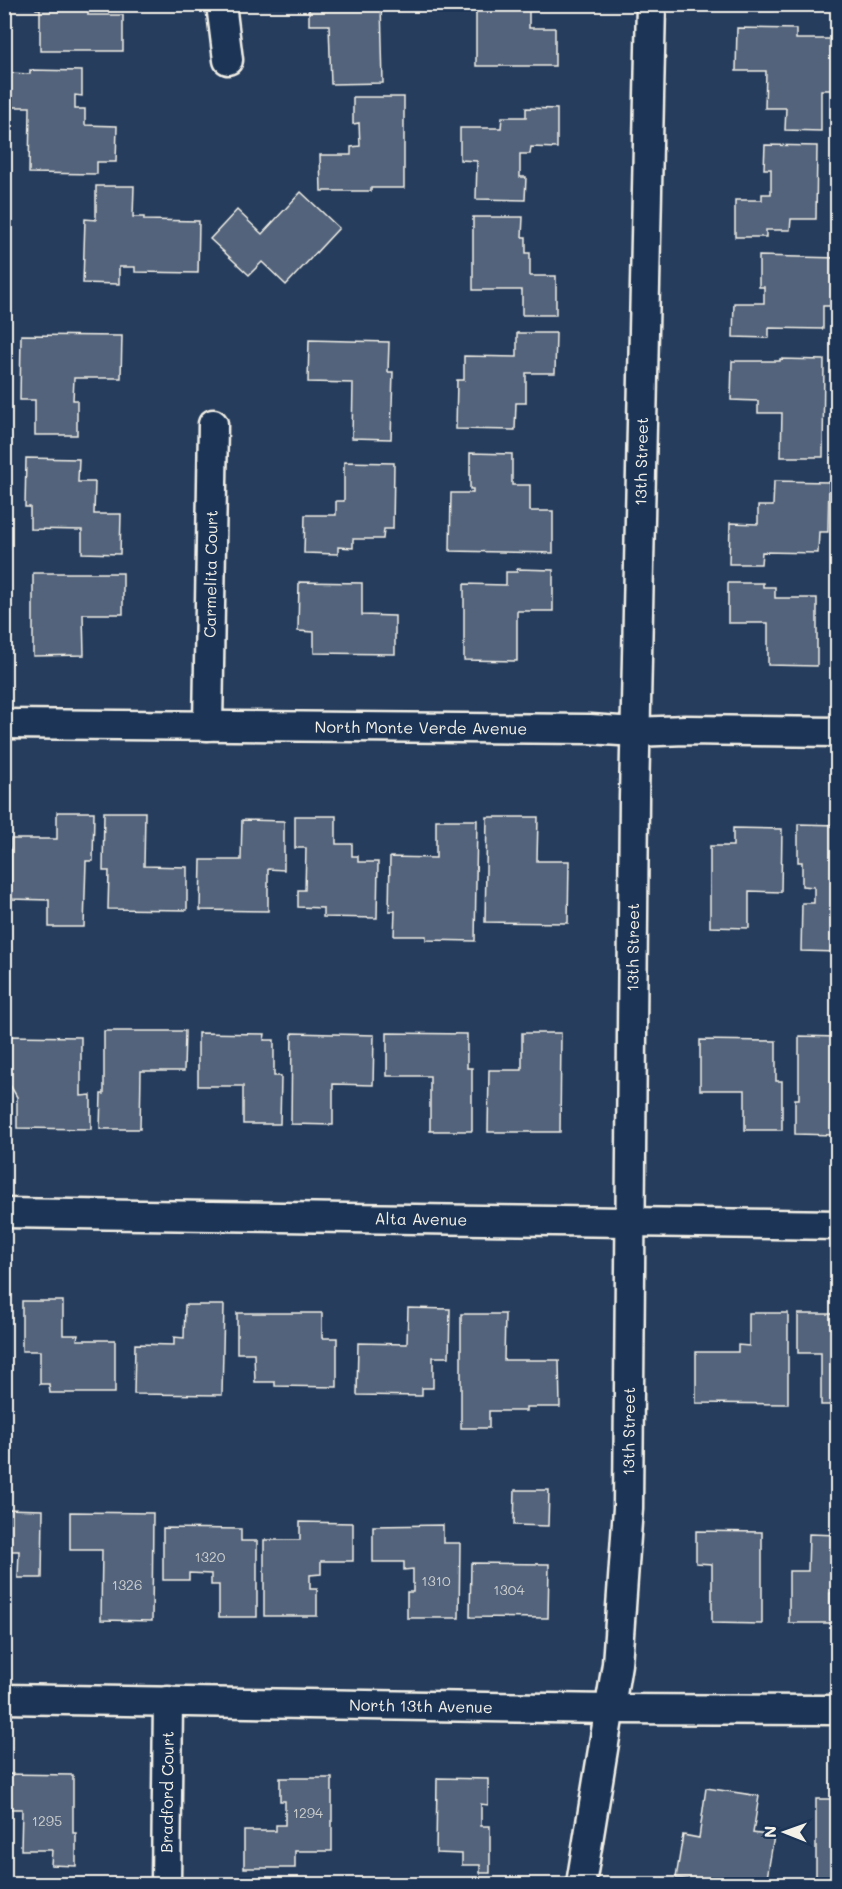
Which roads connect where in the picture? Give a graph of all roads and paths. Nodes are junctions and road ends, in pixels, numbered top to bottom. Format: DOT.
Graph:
graph roads {
  1 [pos="221,4"];
  2 [pos="651,4"];
  3 [pos="228,60"];
  4 [pos="213,424"];
  5 [pos="4,724"];
  6 [pos="208,726"];
  7 [pos="635,732"];
  8 [pos="837,732"];
  9 [pos="4,1213"];
  10 [pos="629,1223"];
  11 [pos="837,1225"];
  12 [pos="4,1699"];
  13 [pos="168,1701"];
  14 [pos="611,1709"];
  15 [pos="837,1710"];
  16 [pos="166,1884"];
  17 [pos="581,1884"];
  1 -- 3 [label="street"];
  2 -- 7 [label="street, 13th Street"];
  4 -- 6 [label="street, Carmelita Court"];
  5 -- 6 [label="street, North Monte Verde Avenue"];
  6 -- 7 [label="street, North Monte Verde Avenue"];
  7 -- 8 [label="street, North Monte Verde Avenue"];
  7 -- 10 [label="street, 13th Street"];
  9 -- 10 [label="street, Alta Avenue"];
  10 -- 11 [label="street, Alta Avenue"];
  10 -- 14 [label="street, 13th Street"];
  12 -- 13 [label="street, North 13th Avenue"];
  13 -- 14 [label="street, North 13th Avenue"];
  13 -- 16 [label="street, Bradford Court"];
  14 -- 15 [label="street, North 13th Avenue"];
  14 -- 17 [label="street, 13th Street"];
}
